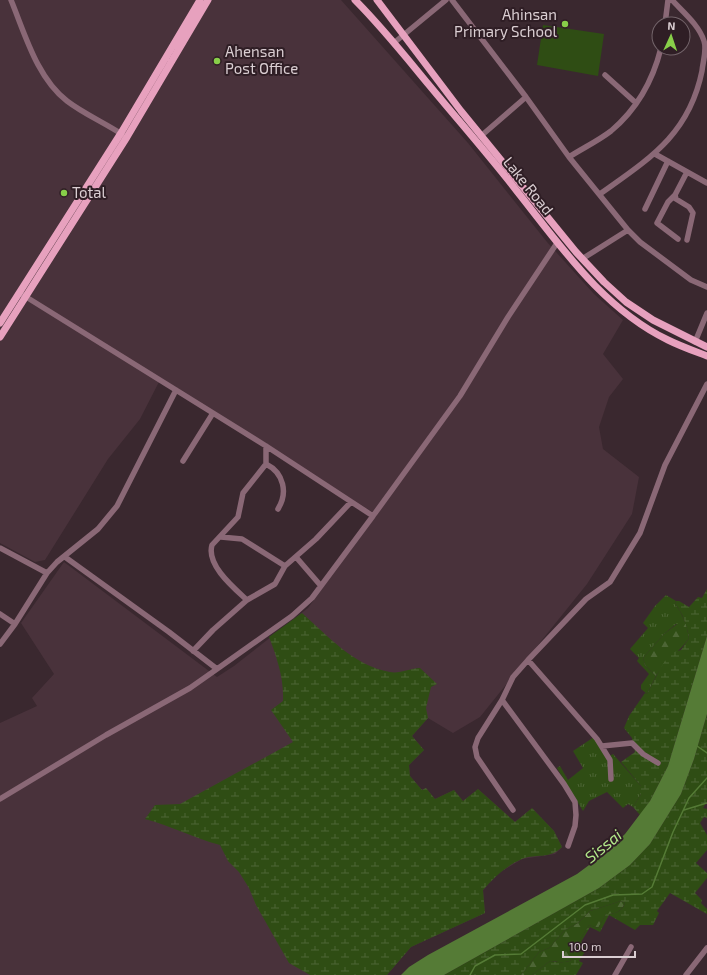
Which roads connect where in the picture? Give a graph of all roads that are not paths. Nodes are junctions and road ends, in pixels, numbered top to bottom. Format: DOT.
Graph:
graph roads {
  1 [pos="10,0"];
  2 [pos="200,0"];
  3 [pos="208,0"];
  4 [pos="355,0"];
  5 [pos="377,0"];
  6 [pos="446,0"];
  7 [pos="452,0"];
  8 [pos="668,0"];
  9 [pos="672,0"];
  10 [pos="666,16"];
  11 [pos="403,35"];
  12 [pos="395,42"];
  13 [pos="706,46"];
  14 [pos="659,56"];
  15 [pos="606,76"];
  16 [pos="526,97"];
  17 [pos="636,103"];
  18 [pos="124,135"];
  19 [pos="481,136"];
  20 [pos="655,154"];
  21 [pos="569,157"];
  22 [pos="668,161"];
  23 [pos="687,172"];
  24 [pos="707,183"];
  25 [pos="600,194"];
  26 [pos="675,195"];
  27 [pos="645,209"];
  28 [pos="628,230"];
  29 [pos="678,239"];
  30 [pos="687,240"];
  31 [pos="557,243"];
  32 [pos="582,259"];
  33 [pos="707,287"];
  34 [pos="22,295"];
  35 [pos="707,313"];
  36 [pos="0,323"];
  37 [pos="0,337"];
  38 [pos="695,342"];
  39 [pos="707,347"];
  40 [pos="707,356"];
  41 [pos="707,384"];
  42 [pos="176,390"];
  43 [pos="213,413"];
  44 [pos="266,446"];
  45 [pos="183,461"];
  46 [pos="266,464"];
  47 [pos="351,502"];
  48 [pos="278,509"];
  49 [pos="373,516"];
  50 [pos="221,537"];
  51 [pos="0,548"];
  52 [pos="65,557"];
  53 [pos="296,557"];
  54 [pos="285,566"];
  55 [pos="47,573"];
  56 [pos="321,586"];
  57 [pos="247,600"];
  58 [pos="0,614"];
  59 [pos="16,624"];
  60 [pos="0,644"];
  61 [pos="193,651"];
  62 [pos="528,660"];
  63 [pos="217,670"];
  64 [pos="502,700"];
  65 [pos="602,746"];
  66 [pos="658,763"];
  67 [pos="611,779"];
  68 [pos="0,799"];
  69 [pos="513,810"];
  70 [pos="568,846"];
  71 [pos="631,947"];
  72 [pos="707,948"];
  73 [pos="615,975"];
  74 [pos="686,975"];
  1 -- 18 [label="street"];
  2 -- 18 [label="main road"];
  3 -- 18 [label="main road"];
  4 -- 12 [label="main road, Lake Road"];
  5 -- 11 [label="main road, Lake Road"];
  6 -- 11 [label="street"];
  7 -- 16 [label="street"];
  8 -- 10 [label="street"];
  9 -- 13 [label="street"];
  11 -- 12 [label="street"];
  11 -- 19 [label="main road, Lake Road"];
  12 -- 31 [label="main road, Lake Road"];
  13 -- 20 [label="street"];
  14 -- 17 [label="street"];
  15 -- 17 [label="street"];
  16 -- 19 [label="street"];
  16 -- 21 [label="street"];
  17 -- 21 [label="street"];
  18 -- 34 [label="main road"];
  19 -- 32 [label="main road, Lake Road"];
  20 -- 22 [label="street"];
  20 -- 25 [label="street"];
  21 -- 25 [label="street"];
  22 -- 23 [label="street"];
  22 -- 27 [label="street"];
  23 -- 24 [label="street"];
  23 -- 26 [label="street"];
  25 -- 28 [label="street"];
  26 -- 29 [label="street"];
  26 -- 30 [label="street"];
  28 -- 32 [label="street"];
  28 -- 33 [label="street"];
  31 -- 40 [label="main road, Lake Road"];
  31 -- 49 [label="street"];
  32 -- 38 [label="main road, Lake Road"];
  34 -- 36 [label="main road"];
  34 -- 37 [label="main road"];
  34 -- 42 [label="street"];
  35 -- 38 [label="street"];
  38 -- 39 [label="main road, Lake Road"];
  41 -- 62 [label="street"];
  42 -- 43 [label="street"];
  42 -- 52 [label="street"];
  43 -- 44 [label="street"];
  43 -- 45 [label="street"];
  44 -- 46 [label="street"];
  44 -- 47 [label="street"];
  46 -- 48 [label="street"];
  46 -- 50 [label="street"];
  47 -- 49 [label="street"];
  47 -- 53 [label="street"];
  49 -- 56 [label="street"];
  50 -- 54 [label="street"];
  50 -- 57 [label="street"];
  51 -- 55 [label="street"];
  52 -- 55 [label="street"];
  52 -- 61 [label="street"];
  53 -- 54 [label="street"];
  53 -- 56 [label="street"];
  54 -- 57 [label="street"];
  55 -- 59 [label="street"];
  56 -- 63 [label="street"];
  57 -- 61 [label="street"];
  58 -- 59 [label="street"];
  59 -- 60 [label="street"];
  61 -- 63 [label="street"];
  62 -- 64 [label="street"];
  62 -- 65 [label="street"];
  63 -- 68 [label="street"];
  64 -- 69 [label="street"];
  64 -- 70 [label="street"];
  65 -- 66 [label="street"];
  65 -- 67 [label="street"];
  71 -- 73 [label="street"];
  72 -- 74 [label="street"];
}
